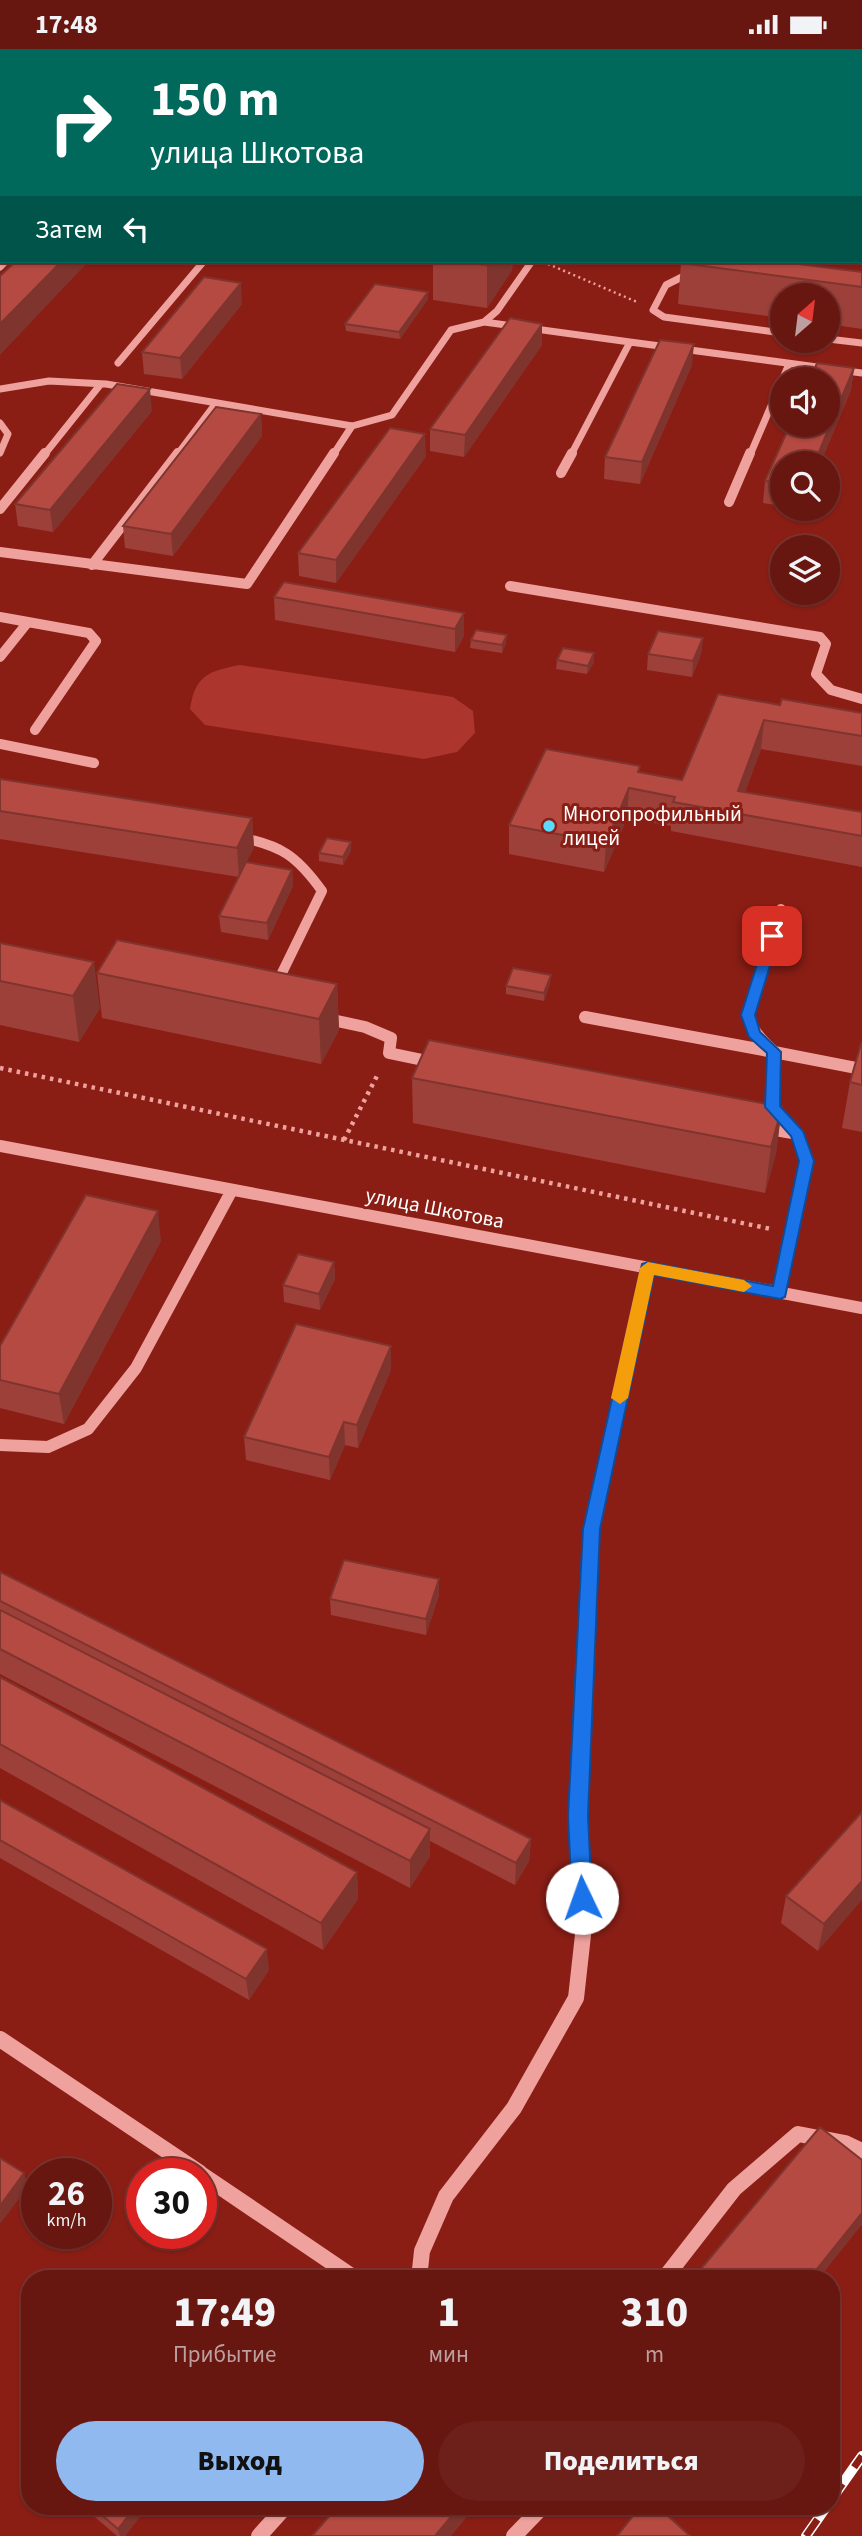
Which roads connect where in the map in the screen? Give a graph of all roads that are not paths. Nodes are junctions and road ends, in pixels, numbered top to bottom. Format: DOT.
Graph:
graph roads {
  1 [pos="202,263"];
  2 [pos="531,263"];
  3 [pos="699,263"];
  4 [pos="484,322"];
  5 [pos="770,331"];
  6 [pos="840,340"];
  7 [pos="630,342"];
  8 [pos="862,343"];
  9 [pos="118,363"];
  10 [pos="789,364"];
  11 [pos="862,373"];
  12 [pos="100,385"];
  13 [pos="0,389"];
  14 [pos="216,403"];
  15 [pos="0,423"];
  16 [pos="352,426"];
  17 [pos="0,453"];
  18 [pos="561,473"];
  19 [pos="729,502"];
  20 [pos="0,509"];
  21 [pos="0,552"];
  22 [pos="92,565"];
  23 [pos="510,586"];
  24 [pos="0,617"];
  25 [pos="28,622"];
  26 [pos="1,654"];
  27 [pos="862,699"];
  28 [pos="35,730"];
  29 [pos="0,744"];
  30 [pos="94,763"];
  31 [pos="231,836"];
  32 [pos="780,909"];
  33 [pos="271,994"];
  34 [pos="316,1016"];
  35 [pos="585,1017"];
  36 [pos="774,1052"];
  37 [pos="443,1064"];
  38 [pos="862,1069"];
  39 [pos="757,1126"];
  40 [pos="798,1134"];
  41 [pos="0,1146"];
  42 [pos="232,1190"];
  43 [pos="648,1268"];
  44 [pos="780,1293"];
  45 [pos="862,1308"];
  46 [pos="0,1445"];
  47 [pos="0,2039"];
  48 [pos="862,2151"];
  49 [pos="176,2158"];
  50 [pos="217,2185"];
  51 [pos="343,2270"];
  52 [pos="420,2270"];
  53 [pos="671,2270"];
  54 [pos="278,2515"];
  55 [pos="534,2515"];
  56 [pos="259,2536"];
  57 [pos="514,2536"];
  1 -- 9 [label="street"];
  2 -- 4 [label="street"];
  3 -- 5 [label="street"];
  4 -- 7 [label="street"];
  4 -- 16 [label="street"];
  6 -- 8 [label="street"];
  7 -- 10 [label="street"];
  7 -- 18 [label="street"];
  10 -- 11 [label="street"];
  10 -- 19 [label="street"];
  12 -- 13 [label="street"];
  12 -- 14 [label="street"];
  12 -- 20 [label="street"];
  14 -- 16 [label="street"];
  14 -- 22 [label="street"];
  15 -- 17 [label="street"];
  16 -- 22 [label="street"];
  21 -- 22 [label="street"];
  23 -- 27 [label="street"];
  24 -- 25 [label="street"];
  25 -- 26 [label="street"];
  25 -- 28 [label="street"];
  29 -- 30 [label="street"];
  31 -- 33 [label="street"];
  32 -- 36 [label="street"];
  34 -- 37 [label="street"];
  35 -- 36 [label="street"];
  36 -- 38 [label="street"];
  36 -- 40 [label="street"];
  39 -- 40 [label="street"];
  40 -- 44 [label="street"];
  41 -- 42 [label="street, улица Шкотова"];
  42 -- 43 [label="street, улица Шкотова"];
  42 -- 46 [label="street"];
  43 -- 44 [label="street, улица Шкотова"];
  43 -- 52 [label="street"];
  44 -- 45 [label="street, улица Шкотова"];
  47 -- 49 [label="street"];
  48 -- 53 [label="street"];
  50 -- 51 [label="street"];
  54 -- 56 [label="street"];
  55 -- 57 [label="street"];
}
